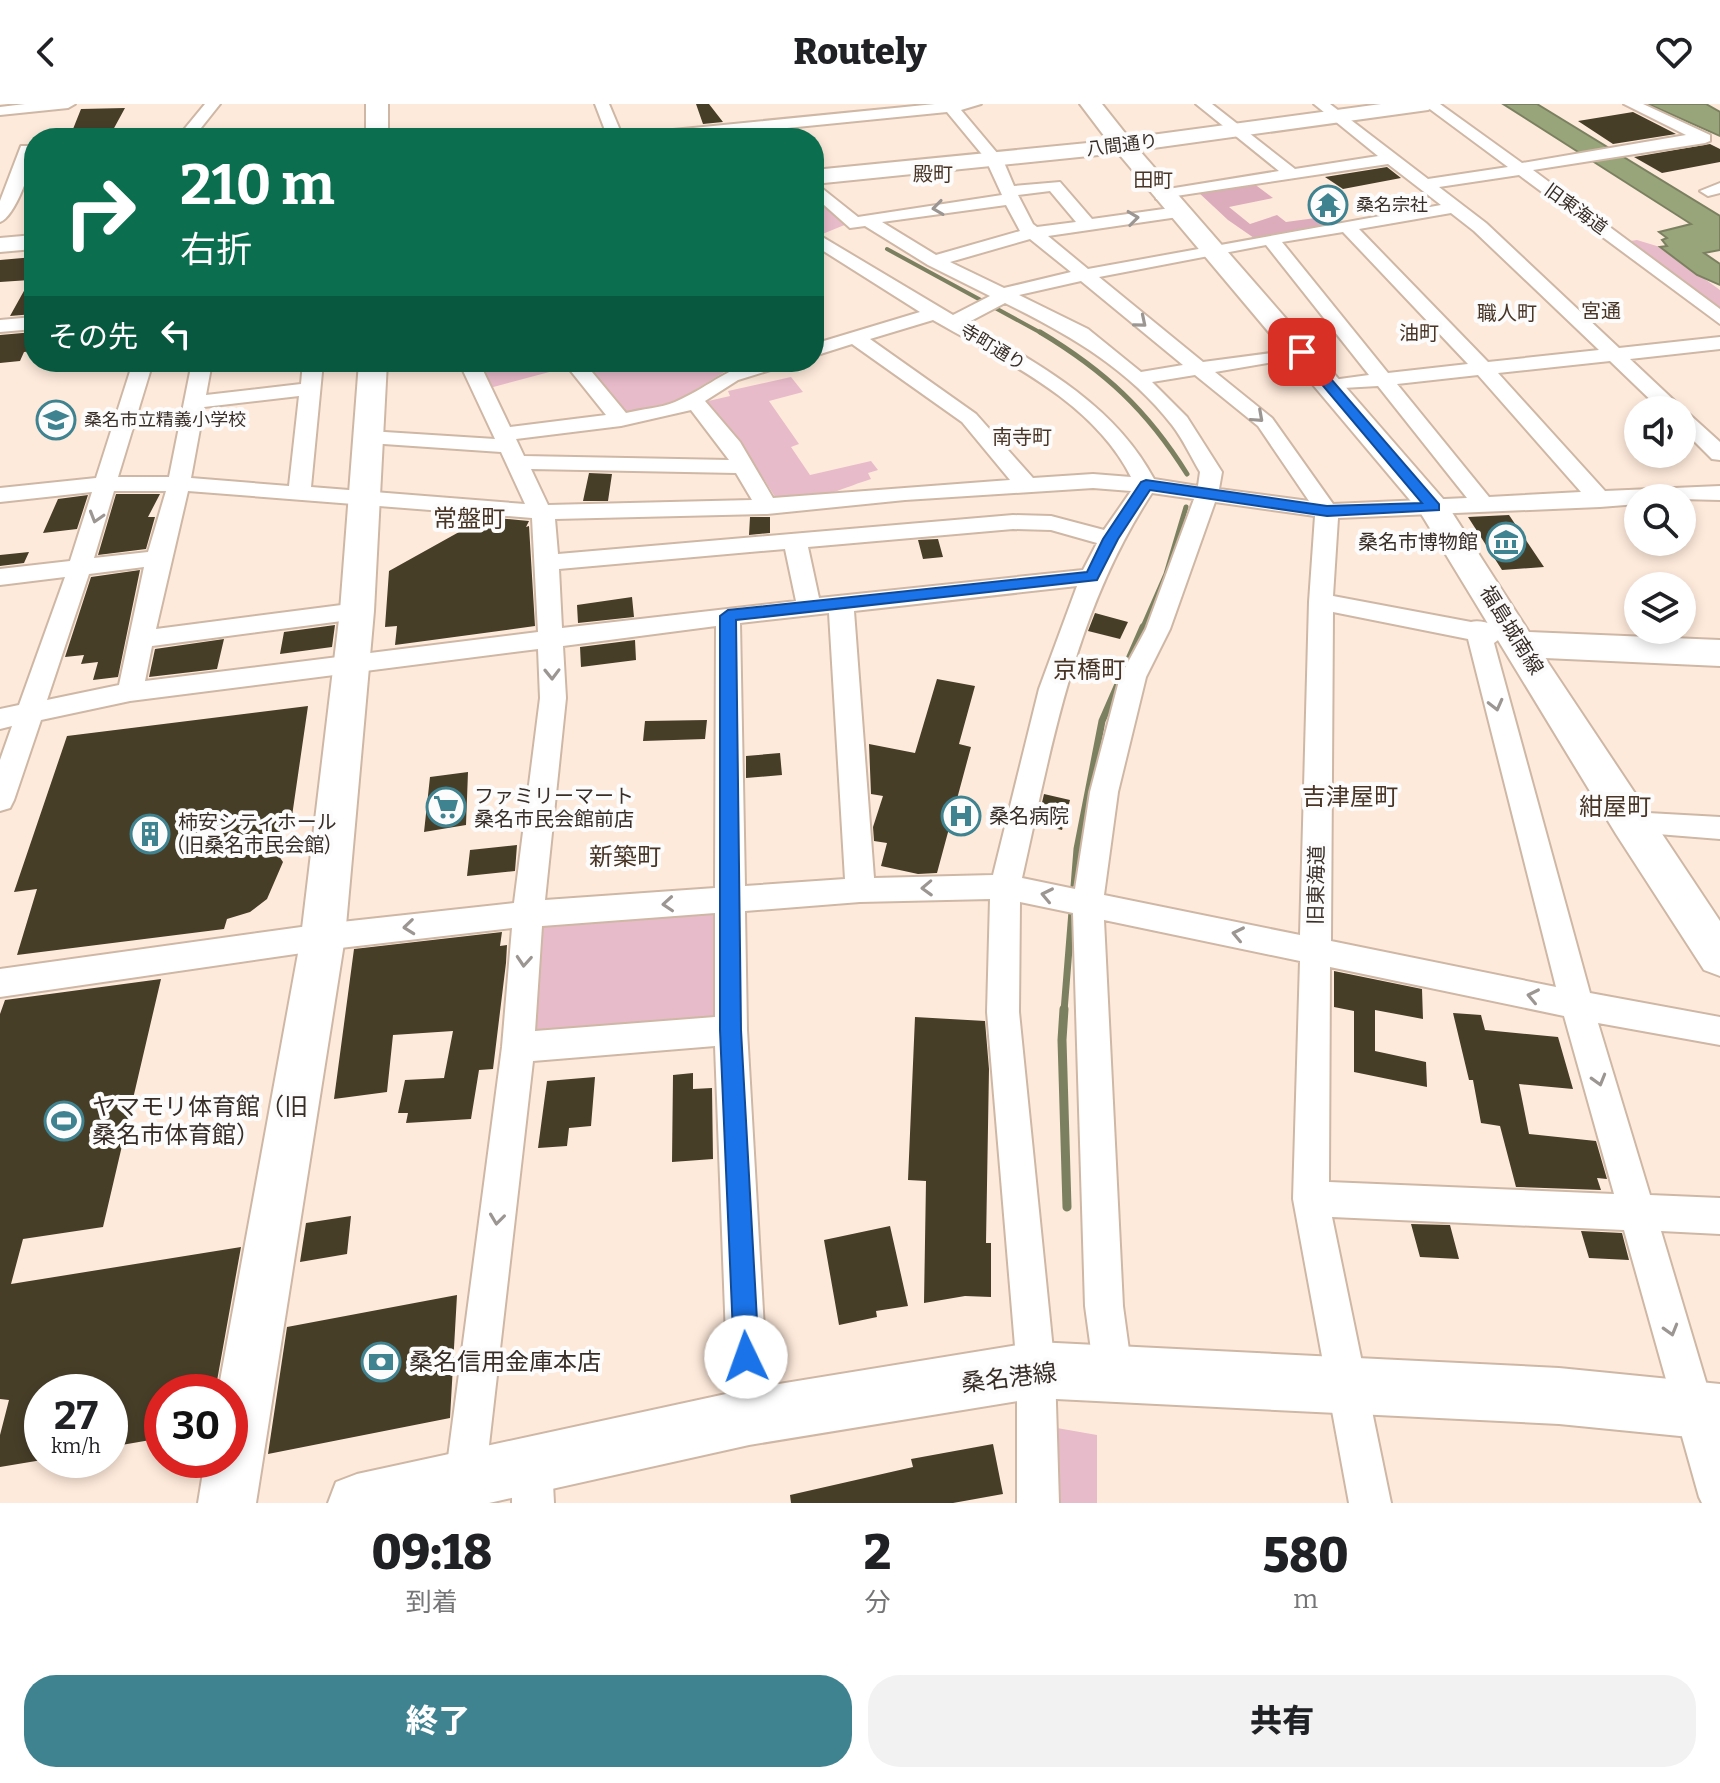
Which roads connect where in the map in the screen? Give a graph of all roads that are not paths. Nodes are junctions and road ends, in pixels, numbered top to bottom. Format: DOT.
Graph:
graph roads {
  1 [pos="68,104"];
  2 [pos="213,104"];
  3 [pos="377,104"];
  4 [pos="602,104"];
  5 [pos="829,104"];
  6 [pos="974,104"];
  7 [pos="1091,104"];
  8 [pos="1203,104"];
  9 [pos="1429,104"];
  10 [pos="1631,104"];
  11 [pos="947,106"];
  12 [pos="0,111"];
  13 [pos="1330,111"];
  14 [pos="843,119"];
  15 [pos="779,126"];
  16 [pos="193,128"];
  17 [pos="377,128"];
  18 [pos="612,128"];
  19 [pos="758,128"];
  20 [pos="1238,131"];
  21 [pos="1703,137"];
  22 [pos="1720,145"];
  23 [pos="1121,146"];
  24 [pos="24,151"];
  25 [pos="1393,158"];
  26 [pos="993,160"];
  27 [pos="1520,169"];
  28 [pos="1292,174"];
  29 [pos="824,176"];
  30 [pos="1429,184"];
  31 [pos="8,187"];
  32 [pos="1010,195"];
  33 [pos="824,196"];
  34 [pos="1170,203"];
  35 [pos="1457,207"];
  36 [pos="0,217"];
  37 [pos="866,219"];
  38 [pos="1087,224"];
  39 [pos="1348,227"];
  40 [pos="1032,233"];
  41 [pos="1271,240"];
  42 [pos="24,243"];
  43 [pos="824,243"];
  44 [pos="0,245"];
  45 [pos="1211,249"];
  46 [pos="934,261"];
  47 [pos="1084,275"];
  48 [pos="1005,296"];
  49 [pos="944,318"];
  50 [pos="1720,318"];
  51 [pos="24,324"];
  52 [pos="0,326"];
  53 [pos="856,338"];
  54 [pos="1720,343"];
  55 [pos="824,347"];
  56 [pos="1302,352"];
  57 [pos="1615,355"];
  58 [pos="1198,368"];
  59 [pos="1484,370"];
  60 [pos="140,372"];
  61 [pos="200,372"];
  62 [pos="312,372"];
  63 [pos="372,372"];
  64 [pos="474,372"];
  65 [pos="582,372"];
  66 [pos="744,372"];
  67 [pos="1138,378"];
  68 [pos="1382,380"];
  69 [pos="1332,385"];
  70 [pos="310,389"];
  71 [pos="1658,396"];
  72 [pos="694,400"];
  73 [pos="194,402"];
  74 [pos="621,420"];
  75 [pos="1696,431"];
  76 [pos="369,437"];
  77 [pos="509,447"];
  78 [pos="1720,454"];
  79 [pos="743,467"];
  80 [pos="106,484"];
  81 [pos="179,484"];
  82 [pos="1026,484"];
  83 [pos="1146,485"];
  84 [pos="1720,493"];
  85 [pos="299,494"];
  86 [pos="1207,494"];
  87 [pos="0,495"];
  88 [pos="364,499"];
  89 [pos="1600,500"];
  90 [pos="1485,506"];
  91 [pos="761,507"];
  92 [pos="1433,507"];
  93 [pos="1327,511"];
  94 [pos="543,512"];
  95 [pos="1110,539"];
  96 [pos="799,540"];
  97 [pos="743,544"];
  98 [pos="158,558"];
  99 [pos="548,562"];
  100 [pos="80,567"];
  101 [pos="0,577"];
  102 [pos="1092,577"];
  103 [pos="1321,602"];
  104 [pos="841,604"];
  105 [pos="809,607"];
  106 [pos="357,611"];
  107 [pos="728,616"];
  108 [pos="1478,629"];
  109 [pos="141,639"];
  110 [pos="552,639"];
  111 [pos="1521,644"];
  112 [pos="1720,653"];
  113 [pos="352,665"];
  114 [pos="130,692"];
  115 [pos="29,712"];
  116 [pos="0,719"];
  117 [pos="0,800"];
  118 [pos="1630,823"];
  119 [pos="1720,828"];
  120 [pos="1005,887"];
  121 [pos="860,890"];
  122 [pos="729,900"];
  123 [pos="1088,904"];
  124 [pos="528,914"];
  125 [pos="323,937"];
  126 [pos="1314,950"];
  127 [pos="1720,957"];
  128 [pos="0,983"];
  129 [pos="1577,1005"];
  130 [pos="731,1030"];
  131 [pos="1720,1031"];
  132 [pos="518,1047"];
  133 [pos="1311,1199"];
  134 [pos="1637,1211"];
  135 [pos="1720,1216"];
  136 [pos="1036,1370"];
  137 [pos="1113,1372"];
  138 [pos="1346,1385"];
  139 [pos="1706,1409"];
  140 [pos="749,1417"];
  141 [pos="465,1480"];
  142 [pos="533,1484"];
  143 [pos="1720,1497"];
  144 [pos="227,1503"];
  145 [pos="357,1503"];
  146 [pos="1038,1503"];
  147 [pos="1370,1503"];
  1 -- 12 [label="street"];
  2 -- 16 [label="street"];
  3 -- 17 [label="street"];
  4 -- 18 [label="street"];
  5 -- 14 [label="street"];
  6 -- 11 [label="street"];
  7 -- 23 [label="street, 福島城南線"];
  8 -- 20 [label="street"];
  9 -- 13 [label="street, 八間通り"];
  9 -- 27 [label="street, 旧東海道"];
  10 -- 21 [label="street"];
  11 -- 14 [label="street"];
  11 -- 26 [label="street"];
  13 -- 20 [label="street, 八間通り"];
  13 -- 25 [label="street"];
  14 -- 15 [label="street"];
  15 -- 19 [label="street"];
  20 -- 23 [label="street, 八間通り"];
  20 -- 28 [label="street"];
  21 -- 22 [label="street"];
  21 -- 27 [label="street"];
  23 -- 26 [label="street, 八間通り"];
  23 -- 34 [label="street, 福島城南線"];
  24 -- 31 [label="street"];
  25 -- 28 [label="street"];
  25 -- 30 [label="street"];
  26 -- 29 [label="street, 八間通り"];
  26 -- 32 [label="street"];
  27 -- 30 [label="street"];
  27 -- 50 [label="street, 旧東海道"];
  28 -- 34 [label="street"];
  30 -- 35 [label="street"];
  31 -- 36 [label="street"];
  32 -- 37 [label="street, one-way"];
  32 -- 38 [label="street"];
  32 -- 40 [label="street"];
  33 -- 37 [label="street"];
  38 -- 34 [label="street, one-way"];
  34 -- 45 [label="street, 福島城南線"];
  35 -- 39 [label="street"];
  35 -- 57 [label="street"];
  37 -- 46 [label="street"];
  38 -- 40 [label="street"];
  39 -- 41 [label="street"];
  39 -- 59 [label="street"];
  40 -- 46 [label="street"];
  40 -- 47 [label="street"];
  41 -- 45 [label="street"];
  41 -- 68 [label="street"];
  42 -- 44 [label="street"];
  43 -- 49 [label="street, 寺町通り"];
  45 -- 47 [label="street"];
  45 -- 56 [label="street, 福島城南線"];
  46 -- 48 [label="street"];
  47 -- 48 [label="street"];
  47 -- 58 [label="street, one-way"];
  48 -- 49 [label="street"];
  48 -- 67 [label="street"];
  49 -- 53 [label="street"];
  49 -- 83 [label="street, 寺町通り"];
  51 -- 52 [label="street"];
  53 -- 55 [label="street"];
  53 -- 82 [label="street"];
  54 -- 57 [label="street"];
  56 -- 58 [label="street"];
  56 -- 69 [label="street, 福島城南線"];
  57 -- 59 [label="street"];
  57 -- 71 [label="street"];
  58 -- 67 [label="street"];
  58 -- 93 [label="street, one-way"];
  59 -- 68 [label="street"];
  59 -- 89 [label="street"];
  60 -- 80 [label="street"];
  61 -- 73 [label="street"];
  62 -- 70 [label="street"];
  63 -- 76 [label="street"];
  64 -- 77 [label="street"];
  65 -- 74 [label="street"];
  66 -- 72 [label="street"];
  67 -- 86 [label="street"];
  68 -- 69 [label="street"];
  68 -- 90 [label="street"];
  69 -- 92 [label="street, 福島城南線"];
  70 -- 73 [label="street"];
  70 -- 85 [label="street"];
  72 -- 74 [label="street"];
  72 -- 79 [label="street"];
  73 -- 81 [label="street"];
  74 -- 77 [label="street"];
  75 -- 78 [label="street"];
  76 -- 77 [label="street"];
  76 -- 88 [label="street"];
  77 -- 79 [label="street"];
  77 -- 94 [label="street"];
  79 -- 91 [label="street"];
  80 -- 81 [label="street"];
  80 -- 87 [label="street"];
  80 -- 100 [label="street, one-way"];
  81 -- 85 [label="street"];
  81 -- 98 [label="street"];
  82 -- 83 [label="street"];
  82 -- 91 [label="street"];
  83 -- 86 [label="street"];
  83 -- 95 [label="street"];
  84 -- 89 [label="street"];
  85 -- 88 [label="street"];
  86 -- 93 [label="street"];
  86 -- 123 [label="street"];
  88 -- 94 [label="street"];
  88 -- 106 [label="street"];
  89 -- 90 [label="street"];
  90 -- 92 [label="street"];
  91 -- 94 [label="street"];
  91 -- 96 [label="street"];
  91 -- 97 [label="street"];
  92 -- 93 [label="street"];
  92 -- 111 [label="street, 福島城南線"];
  93 -- 103 [label="street, 旧東海道"];
  94 -- 99 [label="street"];
  95 -- 96 [label="street"];
  95 -- 102 [label="street"];
  96 -- 97 [label="street"];
  96 -- 105 [label="street"];
  97 -- 99 [label="street"];
  98 -- 100 [label="street"];
  98 -- 109 [label="street"];
  99 -- 110 [label="street"];
  100 -- 101 [label="street"];
  100 -- 115 [label="street"];
  102 -- 104 [label="street"];
  102 -- 120 [label="street"];
  103 -- 108 [label="street"];
  103 -- 126 [label="street, 旧東海道"];
  104 -- 105 [label="street"];
  104 -- 121 [label="street"];
  105 -- 107 [label="street"];
  106 -- 109 [label="street"];
  106 -- 113 [label="street"];
  107 -- 110 [label="street"];
  107 -- 122 [label="street"];
  108 -- 111 [label="street"];
  108 -- 129 [label="street, one-way"];
  109 -- 114 [label="street"];
  110 -- 113 [label="street"];
  110 -- 124 [label="street, one-way"];
  111 -- 112 [label="street"];
  111 -- 118 [label="street, 福島城南線"];
  113 -- 114 [label="street"];
  113 -- 125 [label="street"];
  114 -- 115 [label="street"];
  115 -- 116 [label="street"];
  115 -- 117 [label="street"];
  118 -- 119 [label="street"];
  118 -- 127 [label="street, 福島城南線"];
  120 -- 121 [label="street, one-way"];
  123 -- 120 [label="street, one-way"];
  120 -- 136 [label="street"];
  121 -- 122 [label="street"];
  122 -- 124 [label="street, one-way"];
  122 -- 130 [label="street"];
  126 -- 123 [label="street, one-way"];
  123 -- 137 [label="street"];
  124 -- 125 [label="street, one-way"];
  124 -- 132 [label="street, one-way"];
  125 -- 128 [label="street"];
  125 -- 144 [label="street"];
  129 -- 126 [label="street, one-way"];
  126 -- 133 [label="street, 旧東海道"];
  129 -- 131 [label="street"];
  129 -- 134 [label="street, one-way"];
  130 -- 132 [label="street"];
  130 -- 140 [label="street"];
  132 -- 141 [label="street, one-way"];
  133 -- 134 [label="street"];
  133 -- 138 [label="street, 旧東海道"];
  134 -- 135 [label="street"];
  134 -- 139 [label="street, one-way"];
  136 -- 137 [label="street, 桑名港線"];
  136 -- 140 [label="street, 桑名港線"];
  136 -- 146 [label="street"];
  137 -- 138 [label="street, 桑名港線"];
  138 -- 139 [label="street, 桑名港線"];
  138 -- 147 [label="street, 旧東海道"];
  139 -- 143 [label="street"];
  140 -- 142 [label="street, 桑名港線"];
  141 -- 142 [label="street, 桑名港線"];
  141 -- 145 [label="street, 桑名港線"];
}
